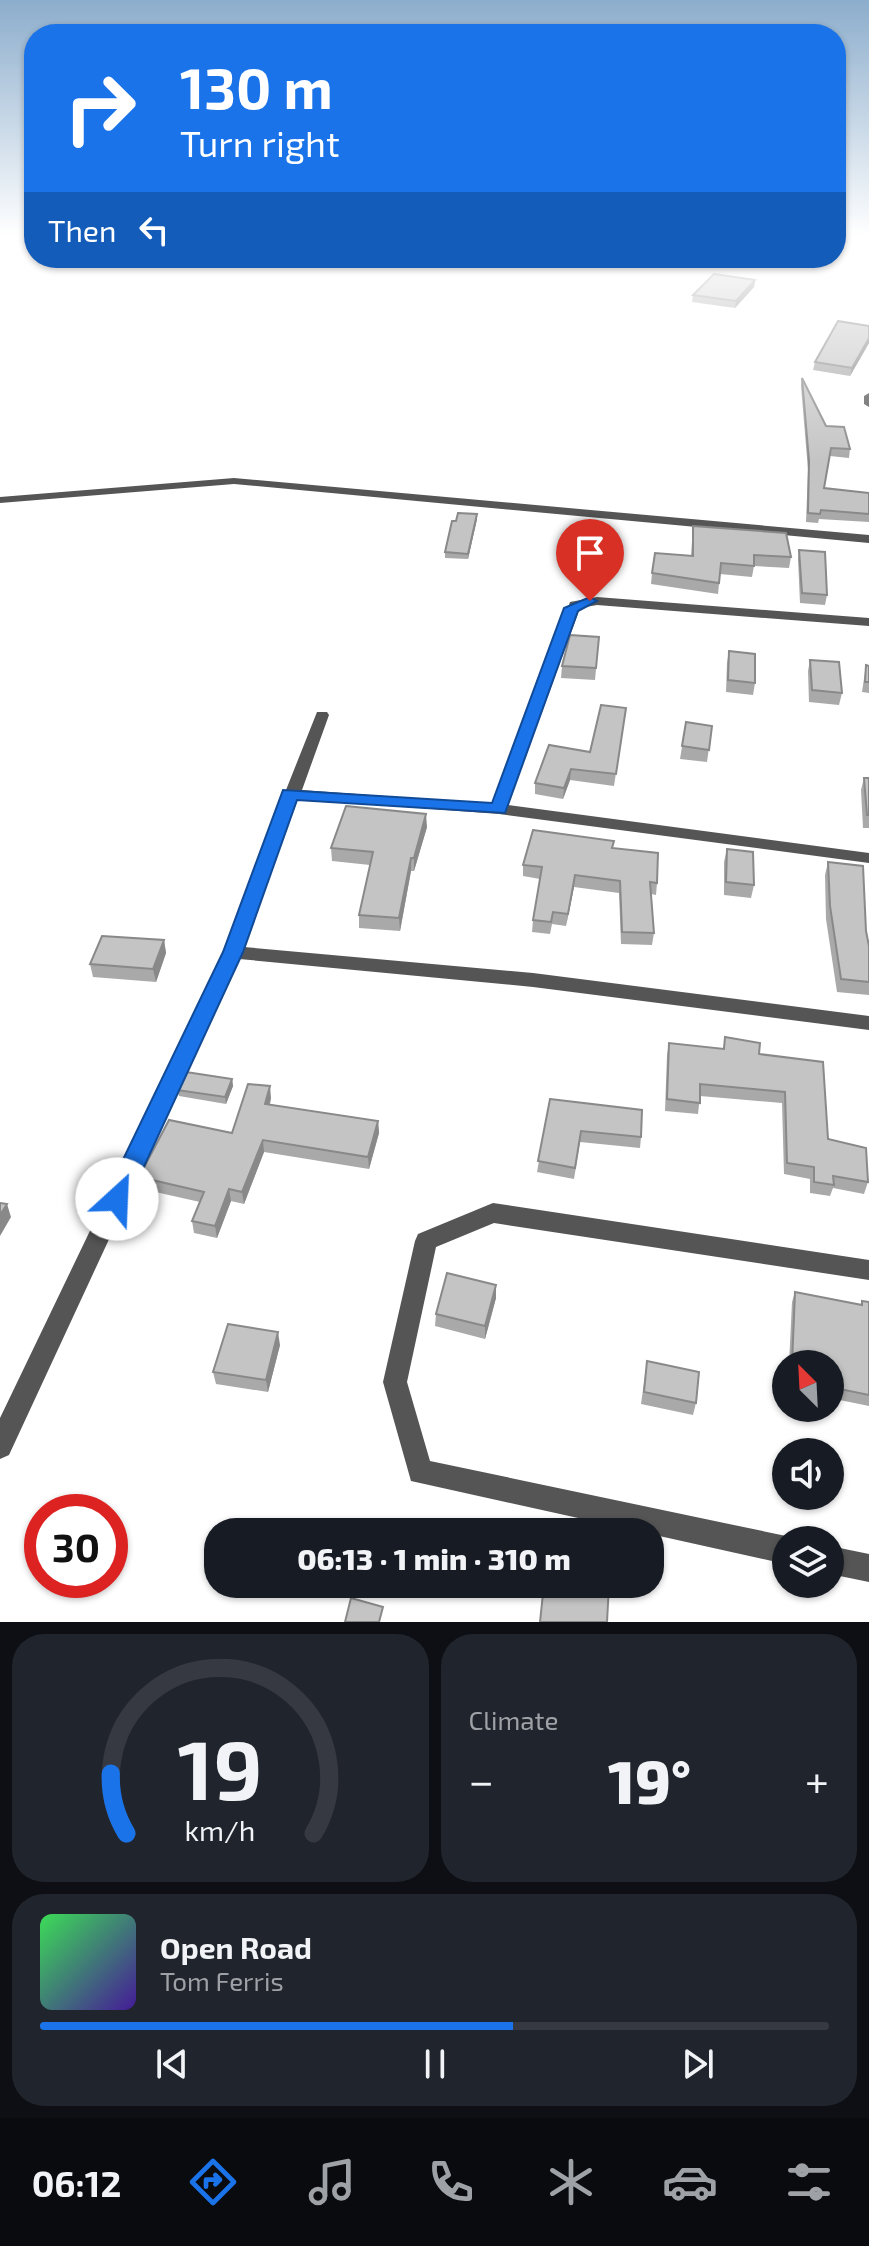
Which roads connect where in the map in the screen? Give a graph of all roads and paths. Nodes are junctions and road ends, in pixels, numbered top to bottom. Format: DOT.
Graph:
graph roads {
  1 [pos="869,396"];
  2 [pos="869,404"];
  3 [pos="0,500"];
  4 [pos="869,539"];
  5 [pos="869,622"];
  6 [pos="322,715"];
  7 [pos="290,794"];
  8 [pos="499,809"];
  9 [pos="869,858"];
  10 [pos="233,952"];
  11 [pos="869,1023"];
  12 [pos="869,1270"];
  13 [pos="0,1446"];
  14 [pos="772,1547"];
  15 [pos="844,1563"];
  16 [pos="869,1568"];
  1 -- 2 [label="street"];
  3 -- 4 [label="street"];
  5 -- 8 [label="street"];
  6 -- 7 [label="street"];
  7 -- 8 [label="street"];
  7 -- 10 [label="street"];
  8 -- 9 [label="street"];
  10 -- 11 [label="street"];
  10 -- 13 [label="street"];
  12 -- 14 [label="street"];
  15 -- 16 [label="street"];
}
